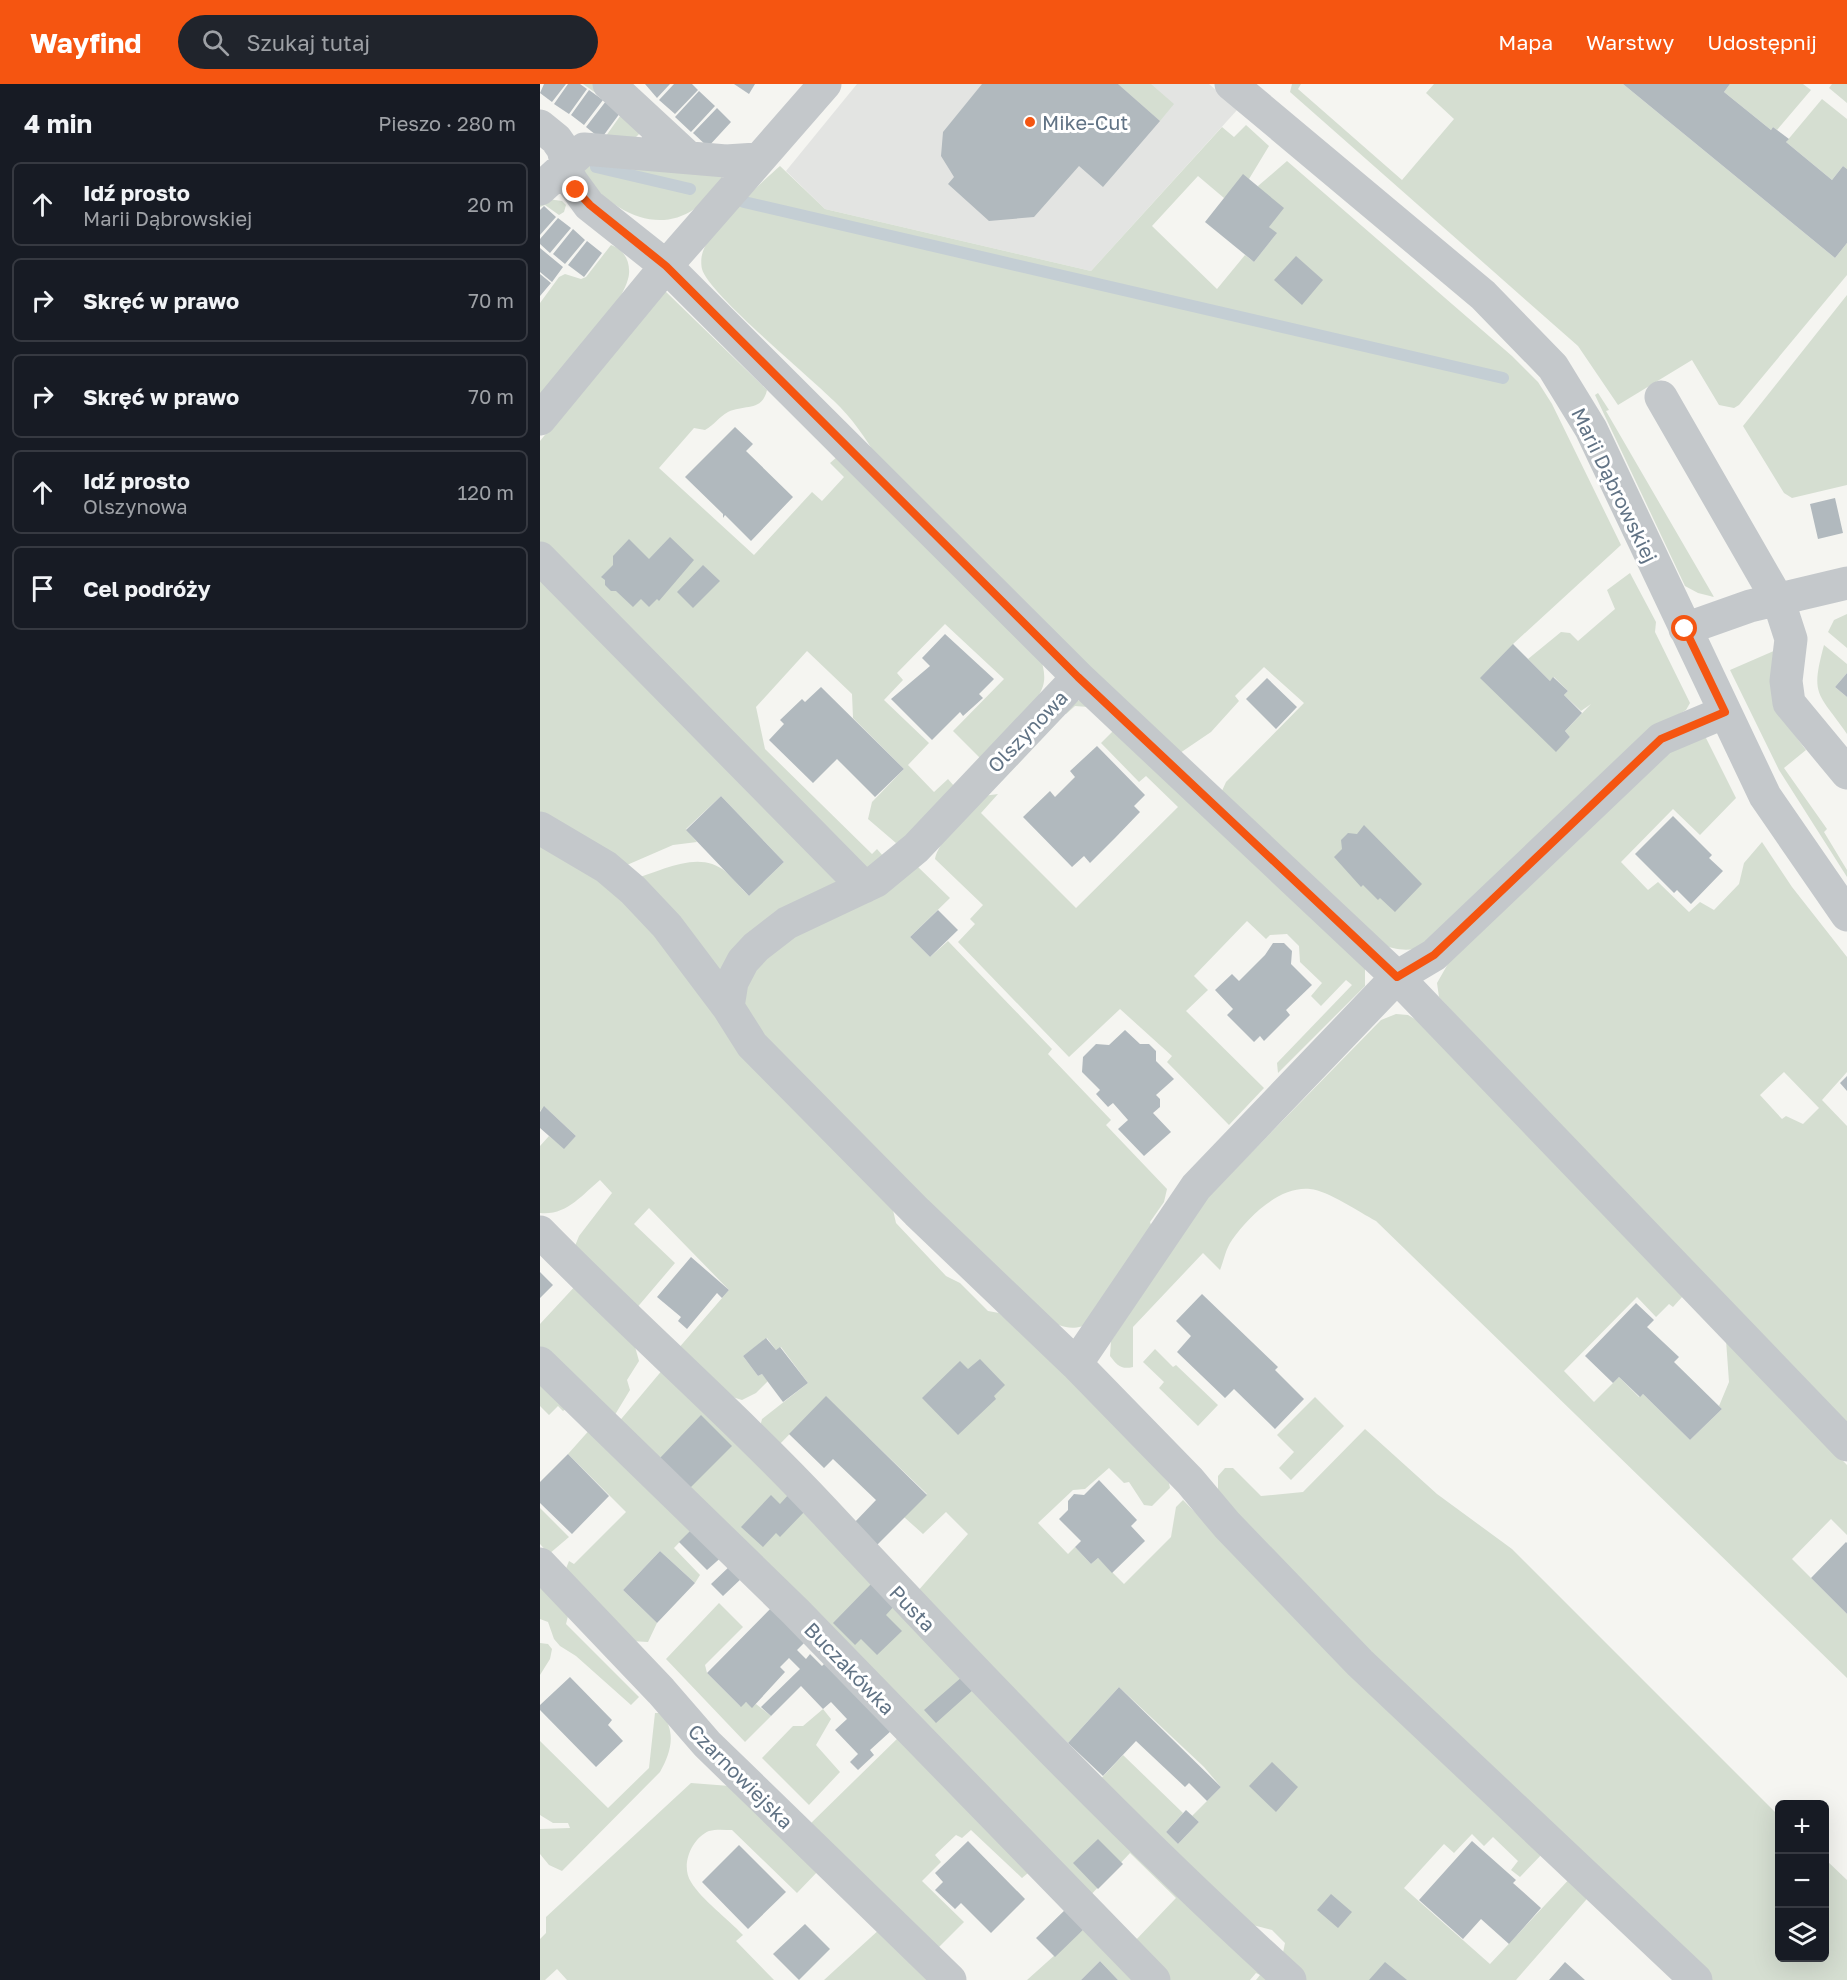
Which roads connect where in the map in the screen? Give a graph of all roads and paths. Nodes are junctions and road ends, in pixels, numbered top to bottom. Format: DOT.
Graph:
graph roads {
  1 [pos="609,84"];
  2 [pos="825,84"];
  3 [pos="1242,87"];
  4 [pos="540,126"];
  5 [pos="688,157"];
  6 [pos="757,159"];
  7 [pos="567,165"];
  8 [pos="540,189"];
  9 [pos="666,266"];
  10 [pos="1661,397"];
  11 [pos="540,419"];
  12 [pos="540,558"];
  13 [pos="1847,584"];
  14 [pos="1779,602"];
  15 [pos="1685,629"];
  16 [pos="1078,677"];
  17 [pos="1725,712"];
  18 [pos="1847,773"];
  19 [pos="540,828"];
  20 [pos="864,887"];
  21 [pos="1847,915"];
  22 [pos="1397,977"];
  23 [pos="728,1007"];
  24 [pos="540,1232"];
  25 [pos="540,1363"];
  26 [pos="1076,1364"];
  27 [pos="1847,1445"];
  28 [pos="540,1564"];
  29 [pos="950,1980"];
  30 [pos="1154,1980"];
  31 [pos="1290,1980"];
  32 [pos="1696,1980"];
  1 -- 5 [label="street"];
  2 -- 6 [label="street"];
  3 -- 15 [label="street, Marii Dąbrowskiej"];
  4 -- 7 [label="street, Olszynowa"];
  5 -- 6 [label="street"];
  5 -- 7 [label="street"];
  6 -- 9 [label="street"];
  7 -- 8 [label="street"];
  7 -- 9 [label="street, Olszynowa"];
  9 -- 11 [label="street"];
  9 -- 16 [label="street, Olszynowa"];
  10 -- 14 [label="street"];
  12 -- 20 [label="street"];
  13 -- 14 [label="street"];
  14 -- 15 [label="street"];
  14 -- 18 [label="street"];
  15 -- 17 [label="street, Marii Dąbrowskiej"];
  16 -- 20 [label="street, Olszynowa"];
  16 -- 22 [label="street"];
  17 -- 21 [label="street, Marii Dąbrowskiej"];
  17 -- 22 [label="street"];
  19 -- 23 [label="street"];
  20 -- 23 [label="street, Olszynowa"];
  22 -- 26 [label="street"];
  22 -- 27 [label="street"];
  23 -- 26 [label="street"];
  24 -- 31 [label="street, Pusta"];
  25 -- 30 [label="street, Buczakówka"];
  26 -- 32 [label="street"];
  28 -- 29 [label="street, Czarnowiejska"];
}
